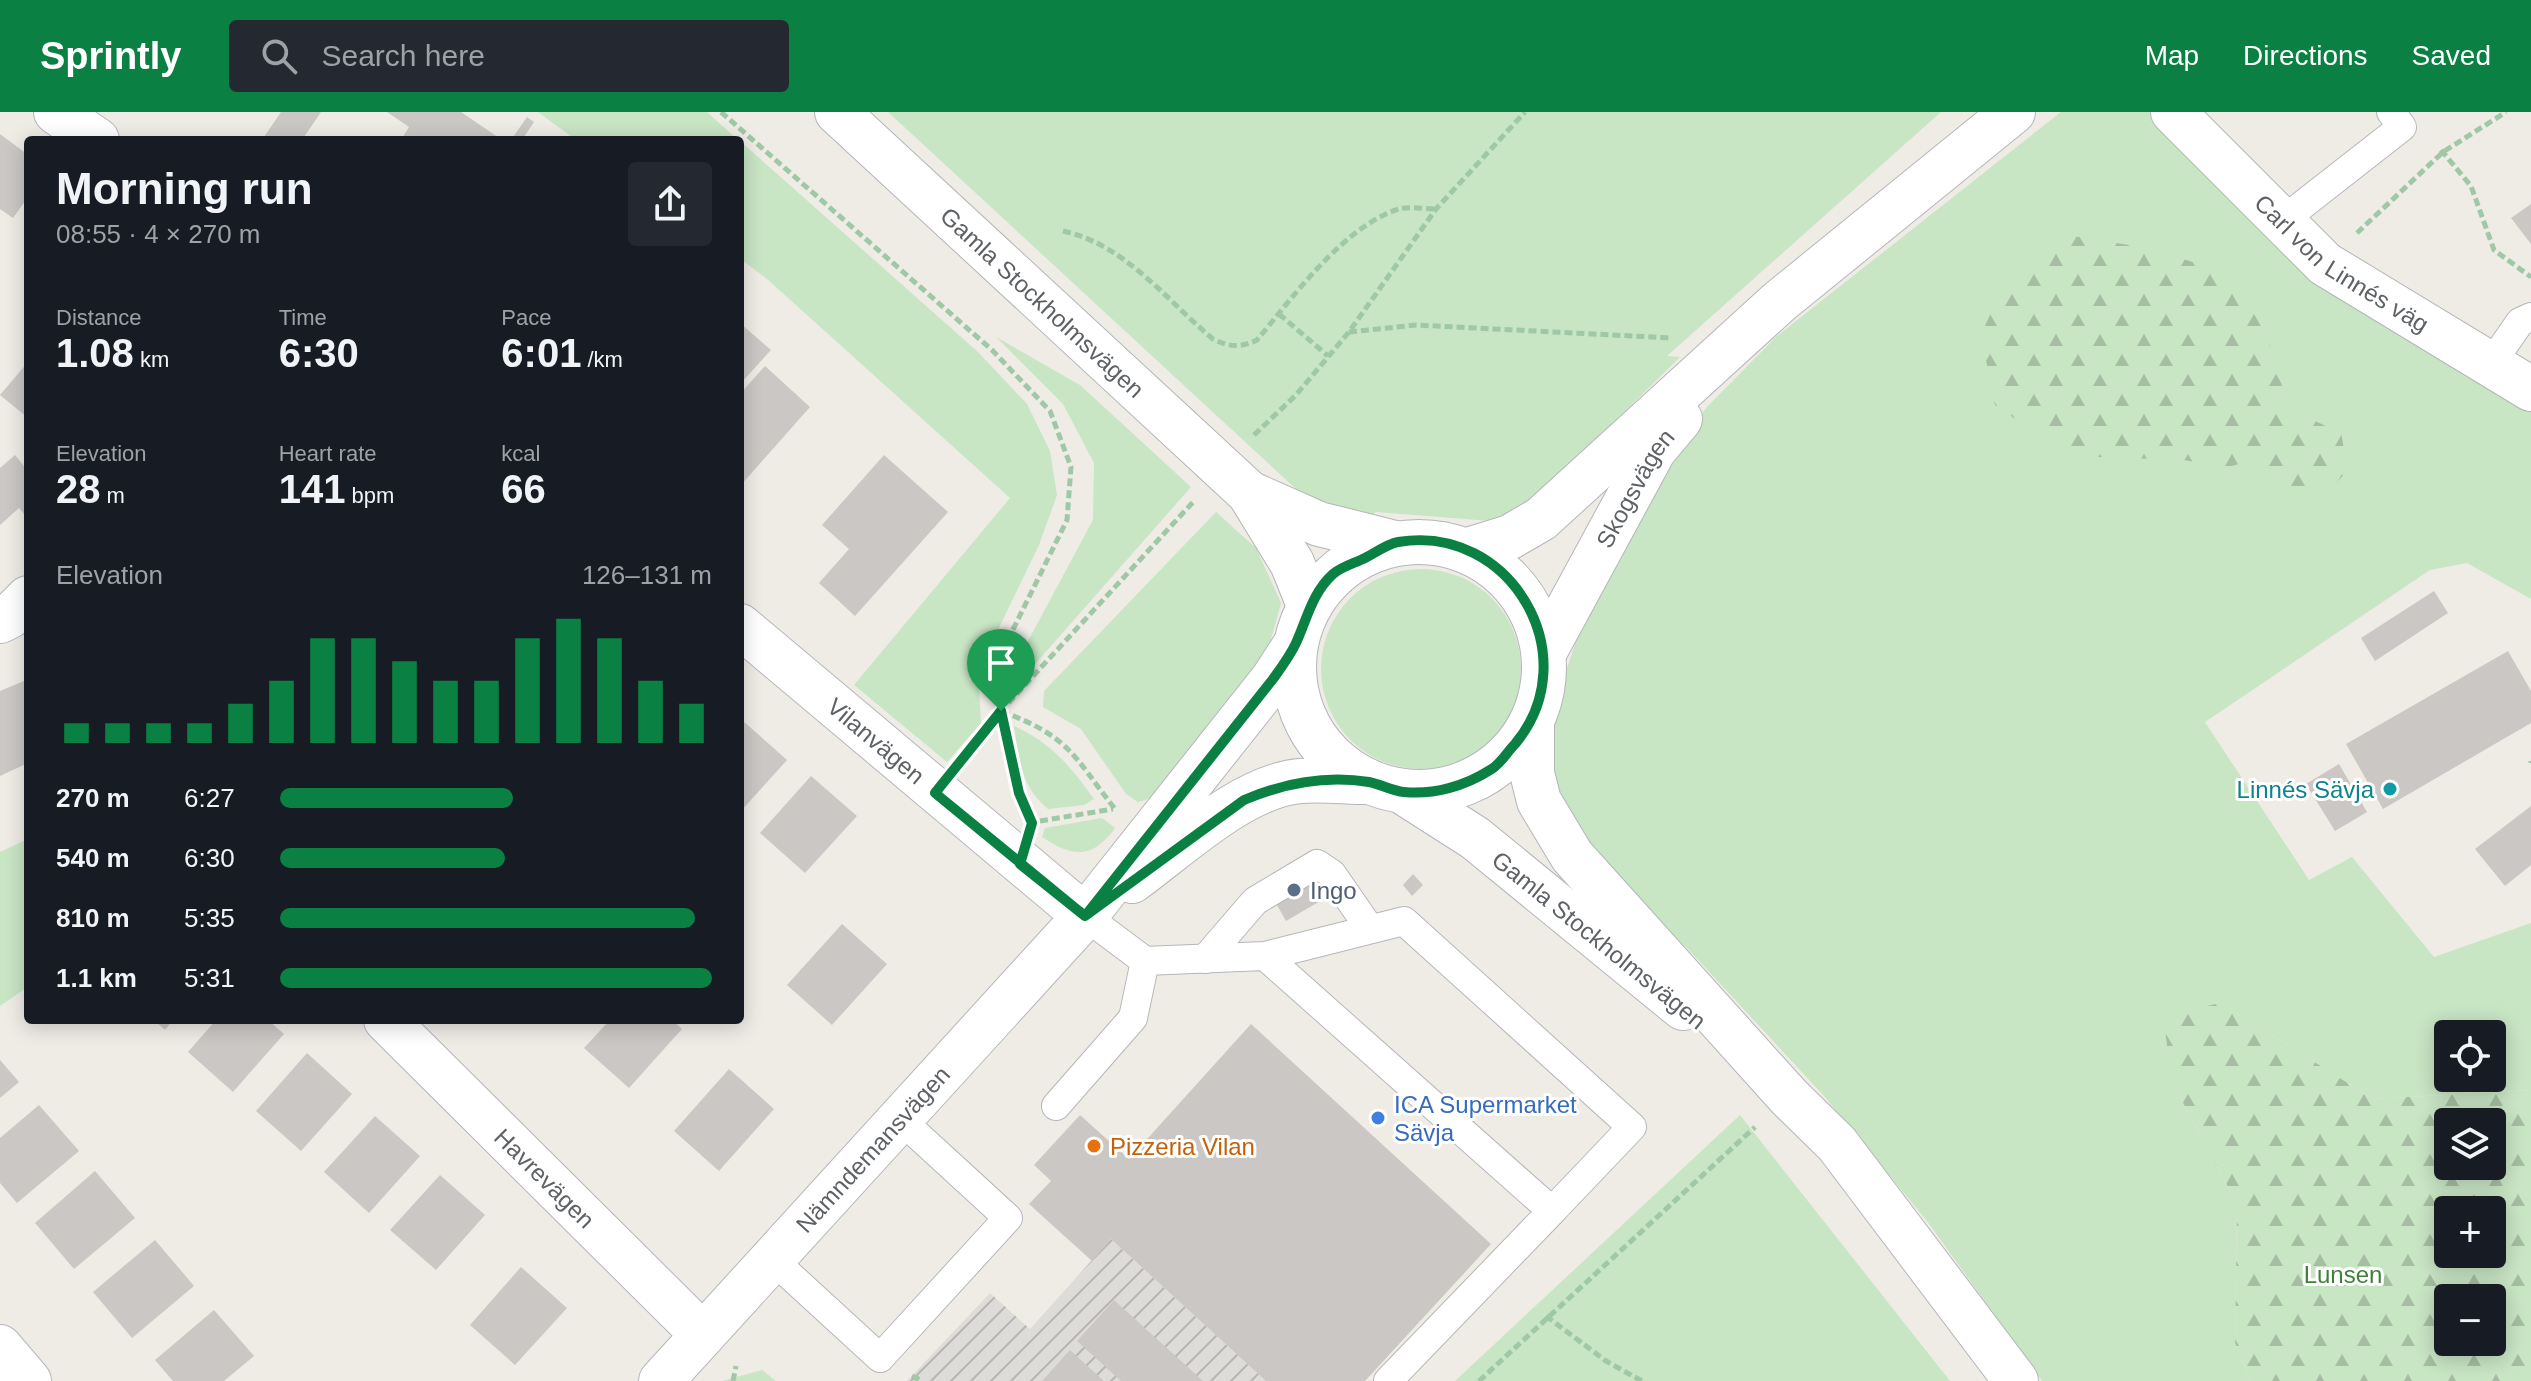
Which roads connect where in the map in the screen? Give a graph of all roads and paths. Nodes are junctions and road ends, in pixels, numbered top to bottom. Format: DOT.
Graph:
graph roads {
  1 [pos="56,112"];
  2 [pos="721,112"];
  3 [pos="837,112"];
  4 [pos="1525,112"];
  5 [pos="2013,112"];
  6 [pos="2173,112"];
  7 [pos="2506,112"];
  8 [pos="2396,119"];
  9 [pos="91,136"];
  10 [pos="2443,152"];
  11 [pos="1436,209"];
  12 [pos="2282,221"];
  13 [pos="1063,231"];
  14 [pos="2325,264"];
  15 [pos="2531,277"];
  16 [pos="1779,302"];
  17 [pos="1279,314"];
  18 [pos="2531,317"];
  19 [pos="1684,329"];
  20 [pos="1349,332"];
  21 [pos="1328,356"];
  22 [pos="2490,365"];
  23 [pos="2531,389"];
  24 [pos="1254,435"];
  25 [pos="1202,493"];
  26 [pos="1249,493"];
  27 [pos="1395,543"];
  28 [pos="1468,550"];
  29 [pos="24,602"];
  30 [pos="0,621"];
  31 [pos="1302,625"];
  32 [pos="744,629"];
  33 [pos="1545,651"];
  34 [pos="1001,711"];
  35 [pos="1532,723"];
  36 [pos="1386,787"];
  37 [pos="935,793"];
  38 [pos="1114,809"];
  39 [pos="1032,823"];
  40 [pos="1020,864"];
  41 [pos="1085,916"];
  42 [pos="1370,929"];
  43 [pos="1265,956"];
  44 [pos="1205,959"];
  45 [pos="1145,961"];
  46 [pos="390,1024"];
  47 [pos="1789,1097"];
  48 [pos="1056,1106"];
  49 [pos="900,1119"];
  50 [pos="1552,1211"];
  51 [pos="772,1259"];
  52 [pos="1546,1316"];
  53 [pos="703,1335"];
  54 [pos="0,1347"];
  55 [pos="29,1381"];
  56 [pos="661,1381"];
  57 [pos="1388,1381"];
  58 [pos="1479,1381"];
  59 [pos="1642,1381"];
  60 [pos="2016,1381"];
  1 -- 9 [label="street"];
  2 -- 34 [label="path"];
  3 -- 26 [label="street, Gamla Stockholmsvägen"];
  4 -- 11 [label="path"];
  5 -- 16 [label="street, Skogsvägen"];
  6 -- 12 [label="street, Carl von Linnés väg"];
  7 -- 10 [label="path"];
  8 -- 10 [label="path"];
  8 -- 12 [label="lane"];
  10 -- 14 [label="path"];
  10 -- 15 [label="path"];
  11 -- 17 [label="path"];
  11 -- 20 [label="path"];
  12 -- 14 [label="street, Carl von Linnés väg"];
  13 -- 17 [label="path"];
  14 -- 22 [label="street, Carl von Linnés väg"];
  16 -- 28 [label="street, Skogsvägen"];
  16 -- 33 [label="street, Skogsvägen"];
  17 -- 21 [label="path"];
  18 -- 22 [label="lane"];
  19 -- 20 [label="path"];
  20 -- 21 [label="path"];
  21 -- 24 [label="path"];
  22 -- 23 [label="street, Carl von Linnés väg"];
  25 -- 34 [label="path"];
  26 -- 27 [label="street, Gamla Stockholmsvägen"];
  26 -- 31 [label="street, Gamla Stockholmsvägen"];
  27 -- 28 [label="street"];
  27 -- 31 [label="street"];
  28 -- 33 [label="street"];
  29 -- 30 [label="street"];
  31 -- 36 [label="street"];
  31 -- 41 [label="street, Nämndemansvägen"];
  32 -- 37 [label="street, Vilanvägen"];
  33 -- 35 [label="street"];
  34 -- 37 [label="path"];
  34 -- 39 [label="path"];
  35 -- 36 [label="street"];
  35 -- 47 [label="street, Gamla Stockholmsvägen"];
  36 -- 41 [label="street, Nämndemansvägen"];
  36 -- 47 [label="street, Gamla Stockholmsvägen"];
  37 -- 40 [label="street, Vilanvägen"];
  38 -- 39 [label="path"];
  39 -- 40 [label="path"];
  40 -- 41 [label="street, Vilanvägen"];
  41 -- 45 [label="lane"];
  41 -- 49 [label="street, Nämndemansvägen"];
  42 -- 43 [label="lane"];
  42 -- 44 [label="lane"];
  42 -- 50 [label="lane"];
  43 -- 44 [label="lane"];
  43 -- 50 [label="lane"];
  44 -- 45 [label="lane"];
  45 -- 48 [label="lane"];
  46 -- 53 [label="street, Havrevägen"];
  47 -- 52 [label="path"];
  47 -- 60 [label="street, Gamla Stockholmsvägen"];
  49 -- 51 [label="street, Nämndemansvägen"];
  49 -- 51 [label="lane"];
  50 -- 57 [label="lane"];
  51 -- 53 [label="street, Nämndemansvägen"];
  52 -- 58 [label="path"];
  52 -- 59 [label="path"];
  53 -- 56 [label="street, Nämndemansvägen"];
  54 -- 55 [label="street"];
}
